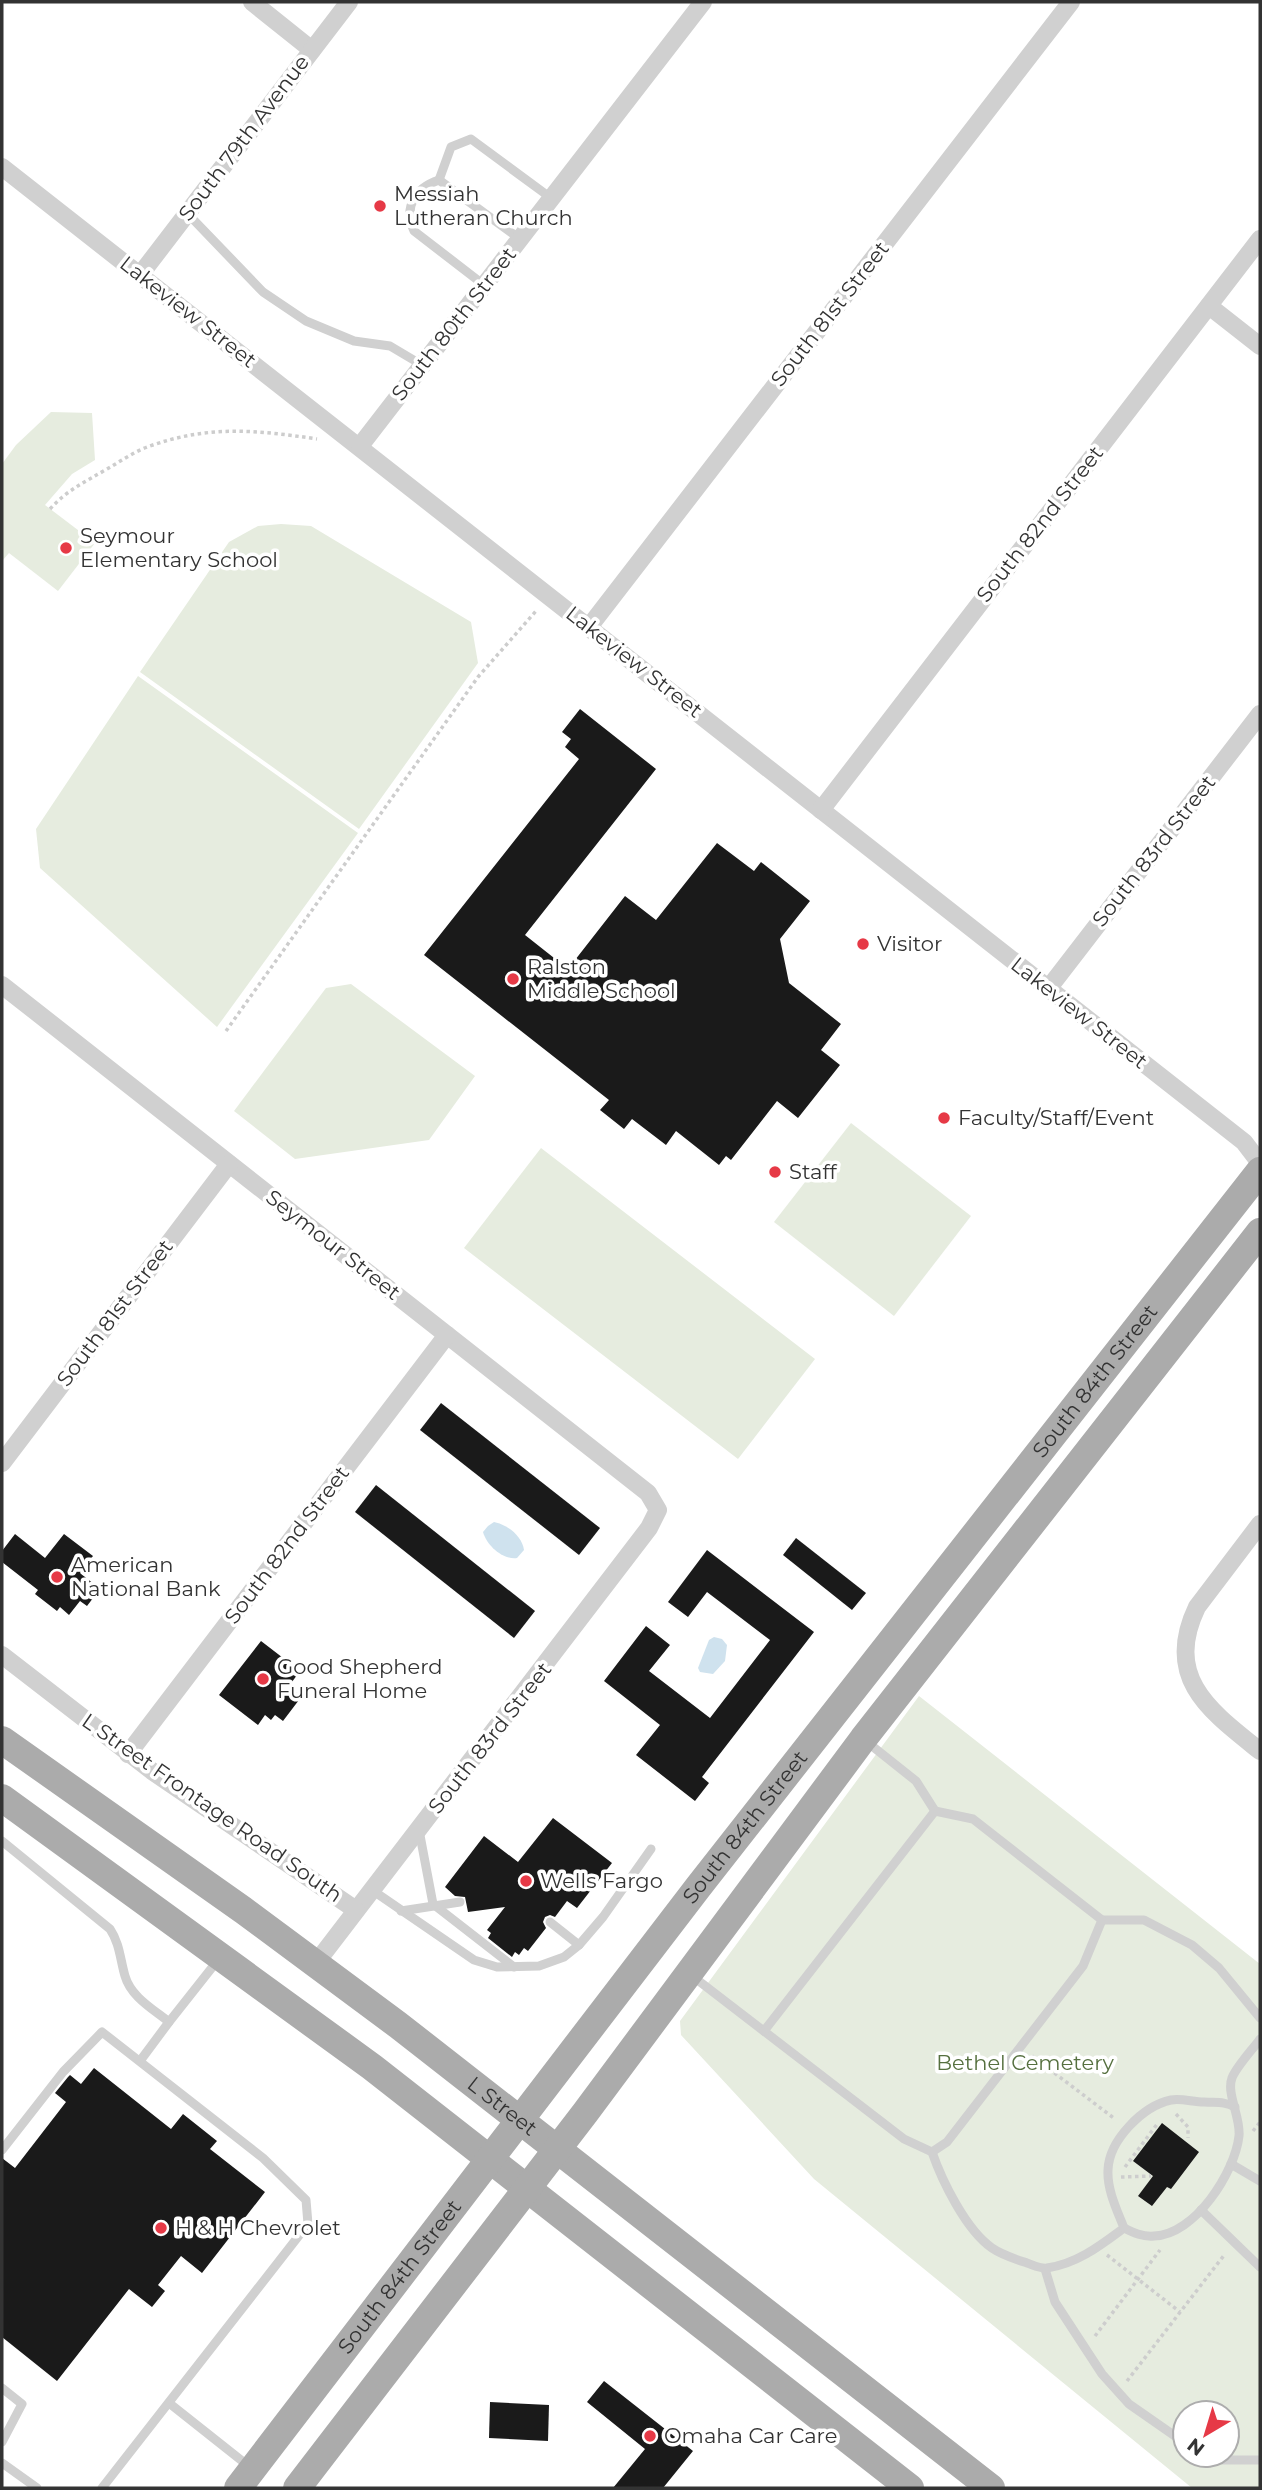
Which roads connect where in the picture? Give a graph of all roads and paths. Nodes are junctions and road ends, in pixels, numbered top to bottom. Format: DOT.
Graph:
graph roads {
  1 [pos="252,2"];
  2 [pos="349,2"];
  3 [pos="703,2"];
  4 [pos="1071,2"];
  5 [pos="312,50"];
  6 [pos="2,167"];
  7 [pos="439,180"];
  8 [pos="551,198"];
  9 [pos="187,213"];
  10 [pos="520,239"];
  11 [pos="1260,239"];
  12 [pos="140,275"];
  13 [pos="484,285"];
  14 [pos="1209,306"];
  15 [pos="1260,346"];
  16 [pos="422,365"];
  17 [pos="317,439"];
  18 [pos="360,446"];
  19 [pos="50,509"];
  20 [pos="536,611"];
  21 [pos="589,627"];
  22 [pos="1260,714"];
  23 [pos="821,810"];
  24 [pos="1048,989"];
  25 [pos="5,994"];
  26 [pos="226,1031"];
  27 [pos="1260,1163"];
  28 [pos="229,1164"];
  29 [pos="1260,1171"];
  30 [pos="1260,1232"];
  31 [pos="447,1335"];
  32 [pos="2,1463"];
  33 [pos="658,1510"];
  34 [pos="1260,1524"];
  35 [pos="2,1655"];
  36 [pos="863,1739"];
  37 [pos="2,1740"];
  38 [pos="1260,1751"];
  39 [pos="128,1754"];
  40 [pos="2,1798"];
  41 [pos="935,1811"];
  42 [pos="419,1830"];
  43 [pos="2,1841"];
  44 [pos="651,1849"];
  45 [pos="372,1890"];
  46 [pos="460,1902"];
  47 [pos="433,1904"];
  48 [pos="356,1910"];
  49 [pos="401,1911"];
  50 [pos="1102,1920"];
  51 [pos="550,1922"];
  52 [pos="579,1945"];
  53 [pos="221,1955"];
  54 [pos="316,1963"];
  55 [pos="515,1968"];
  56 [pos="689,1973"];
  57 [pos="1260,2018"];
  58 [pos="169,2022"];
  59 [pos="764,2031"];
  60 [pos="1260,2039"];
  61 [pos="1021,2047"];
  62 [pos="140,2061"];
  63 [pos="1168,2105"];
  64 [pos="1235,2107"];
  65 [pos="520,2119"];
  66 [pos="1128,2128"];
  67 [pos="1188,2138"];
  68 [pos="558,2149"];
  69 [pos="2,2150"];
  70 [pos="932,2152"];
  71 [pos="489,2158"];
  72 [pos="1231,2164"];
  73 [pos="1151,2176"];
  74 [pos="1113,2177"];
  75 [pos="1260,2181"];
  76 [pos="528,2188"];
  77 [pos="1201,2210"];
  78 [pos="1124,2228"];
  79 [pos="1176,2229"];
  80 [pos="1235,2242"];
  81 [pos="1097,2247"];
  82 [pos="1260,2267"];
  83 [pos="1045,2269"];
  84 [pos="1138,2279"];
  85 [pos="1180,2312"];
  86 [pos="1085,2349"];
  87 [pos="2,2388"];
  88 [pos="1118,2392"];
  89 [pos="169,2403"];
  90 [pos="1171,2435"];
  91 [pos="2,2442"];
  92 [pos="1241,2460"];
  93 [pos="1260,2460"];
  94 [pos="2,2463"];
  95 [pos="245,2479"];
  96 [pos="37,2488"];
  97 [pos="102,2488"];
  98 [pos="297,2488"];
  99 [pos="911,2488"];
  100 [pos="991,2488"];
  1 -- 5 [label="street"];
  2 -- 5 [label="street, South 79th Avenue"];
  3 -- 8 [label="street, South 80th Street"];
  4 -- 21 [label="street, South 81st Street"];
  5 -- 9 [label="street, South 79th Avenue"];
  6 -- 12 [label="street, Lakeview Street"];
  7 -- 8 [label="lane"];
  7 -- 10 [label="lane"];
  7 -- 13 [label="lane"];
  8 -- 10 [label="street, South 80th Street"];
  9 -- 12 [label="street, South 79th Avenue"];
  9 -- 16 [label="lane"];
  10 -- 13 [label="street, South 80th Street"];
  11 -- 14 [label="street, South 82nd Street"];
  12 -- 18 [label="street, Lakeview Street"];
  13 -- 16 [label="street, South 80th Street"];
  14 -- 15 [label="street"];
  14 -- 23 [label="street, South 82nd Street"];
  16 -- 18 [label="street, South 80th Street"];
  17 -- 19 [label="path"];
  18 -- 21 [label="street, Lakeview Street"];
  20 -- 26 [label="path"];
  21 -- 23 [label="street, Lakeview Street"];
  22 -- 24 [label="street, South 83rd Street"];
  23 -- 24 [label="street, Lakeview Street"];
  24 -- 27 [label="street, Lakeview Street"];
  25 -- 28 [label="street, Seymour Street"];
  28 -- 31 [label="street, Seymour Street"];
  28 -- 32 [label="street, South 81st Street"];
  29 -- 65 [label="main road, South 84th Street"];
  30 -- 36 [label="main road, South 84th Street"];
  31 -- 33 [label="street, Seymour Street"];
  31 -- 39 [label="street, South 82nd Street"];
  33 -- 42 [label="street, South 83rd Street"];
  34 -- 38 [label="street"];
  35 -- 39 [label="street, L Street Frontage Road South"];
  36 -- 41 [label="lane"];
  36 -- 56 [label="main road, South 84th Street"];
  37 -- 54 [label="main road, L Street"];
  39 -- 48 [label="street, L Street Frontage Road South"];
  40 -- 53 [label="main road"];
  41 -- 50 [label="lane"];
  41 -- 59 [label="lane"];
  42 -- 45 [label="street, South 83rd Street"];
  42 -- 47 [label="lane"];
  43 -- 58 [label="lane"];
  44 -- 52 [label="lane"];
  45 -- 48 [label="street, South 83rd Street"];
  45 -- 49 [label="lane"];
  46 -- 47 [label="lane"];
  47 -- 49 [label="lane"];
  47 -- 55 [label="lane"];
  48 -- 54 [label="street, South 83rd Street"];
  49 -- 55 [label="lane"];
  50 -- 57 [label="lane"];
  50 -- 61 [label="lane"];
  51 -- 52 [label="lane"];
  52 -- 55 [label="lane"];
  53 -- 58 [label="lane"];
  53 -- 71 [label="main road"];
  54 -- 65 [label="main road, L Street"];
  56 -- 59 [label="lane"];
  56 -- 68 [label="main road, South 84th Street"];
  58 -- 62 [label="lane"];
  59 -- 70 [label="lane"];
  60 -- 64 [label="lane"];
  61 -- 66 [label="path"];
  61 -- 70 [label="lane"];
  62 -- 69 [label="lane"];
  62 -- 89 [label="lane"];
  63 -- 64 [label="lane"];
  63 -- 66 [label="lane"];
  63 -- 67 [label="path"];
  63 -- 74 [label="path"];
  64 -- 72 [label="lane"];
  65 -- 68 [label="main road, L Street"];
  65 -- 71 [label="main road, South 84th Street"];
  66 -- 74 [label="lane"];
  68 -- 76 [label="main road, South 84th Street"];
  68 -- 100 [label="main road, L Street"];
  70 -- 83 [label="lane"];
  71 -- 76 [label="main road"];
  71 -- 95 [label="main road, South 84th Street"];
  72 -- 75 [label="lane"];
  72 -- 77 [label="lane"];
  73 -- 74 [label="path"];
  74 -- 78 [label="lane"];
  76 -- 98 [label="main road, South 84th Street"];
  76 -- 99 [label="main road"];
  77 -- 79 [label="lane"];
  77 -- 80 [label="lane"];
  78 -- 79 [label="lane"];
  78 -- 81 [label="lane"];
  79 -- 84 [label="path"];
  80 -- 82 [label="lane"];
  80 -- 85 [label="path"];
  81 -- 83 [label="lane"];
  81 -- 84 [label="path"];
  83 -- 86 [label="lane"];
  84 -- 85 [label="path"];
  84 -- 86 [label="path"];
  85 -- 88 [label="path"];
  86 -- 88 [label="lane"];
  87 -- 91 [label="lane"];
  88 -- 90 [label="lane"];
  89 -- 95 [label="lane"];
  89 -- 97 [label="lane"];
  92 -- 93 [label="lane"];
  94 -- 96 [label="lane"];
}
